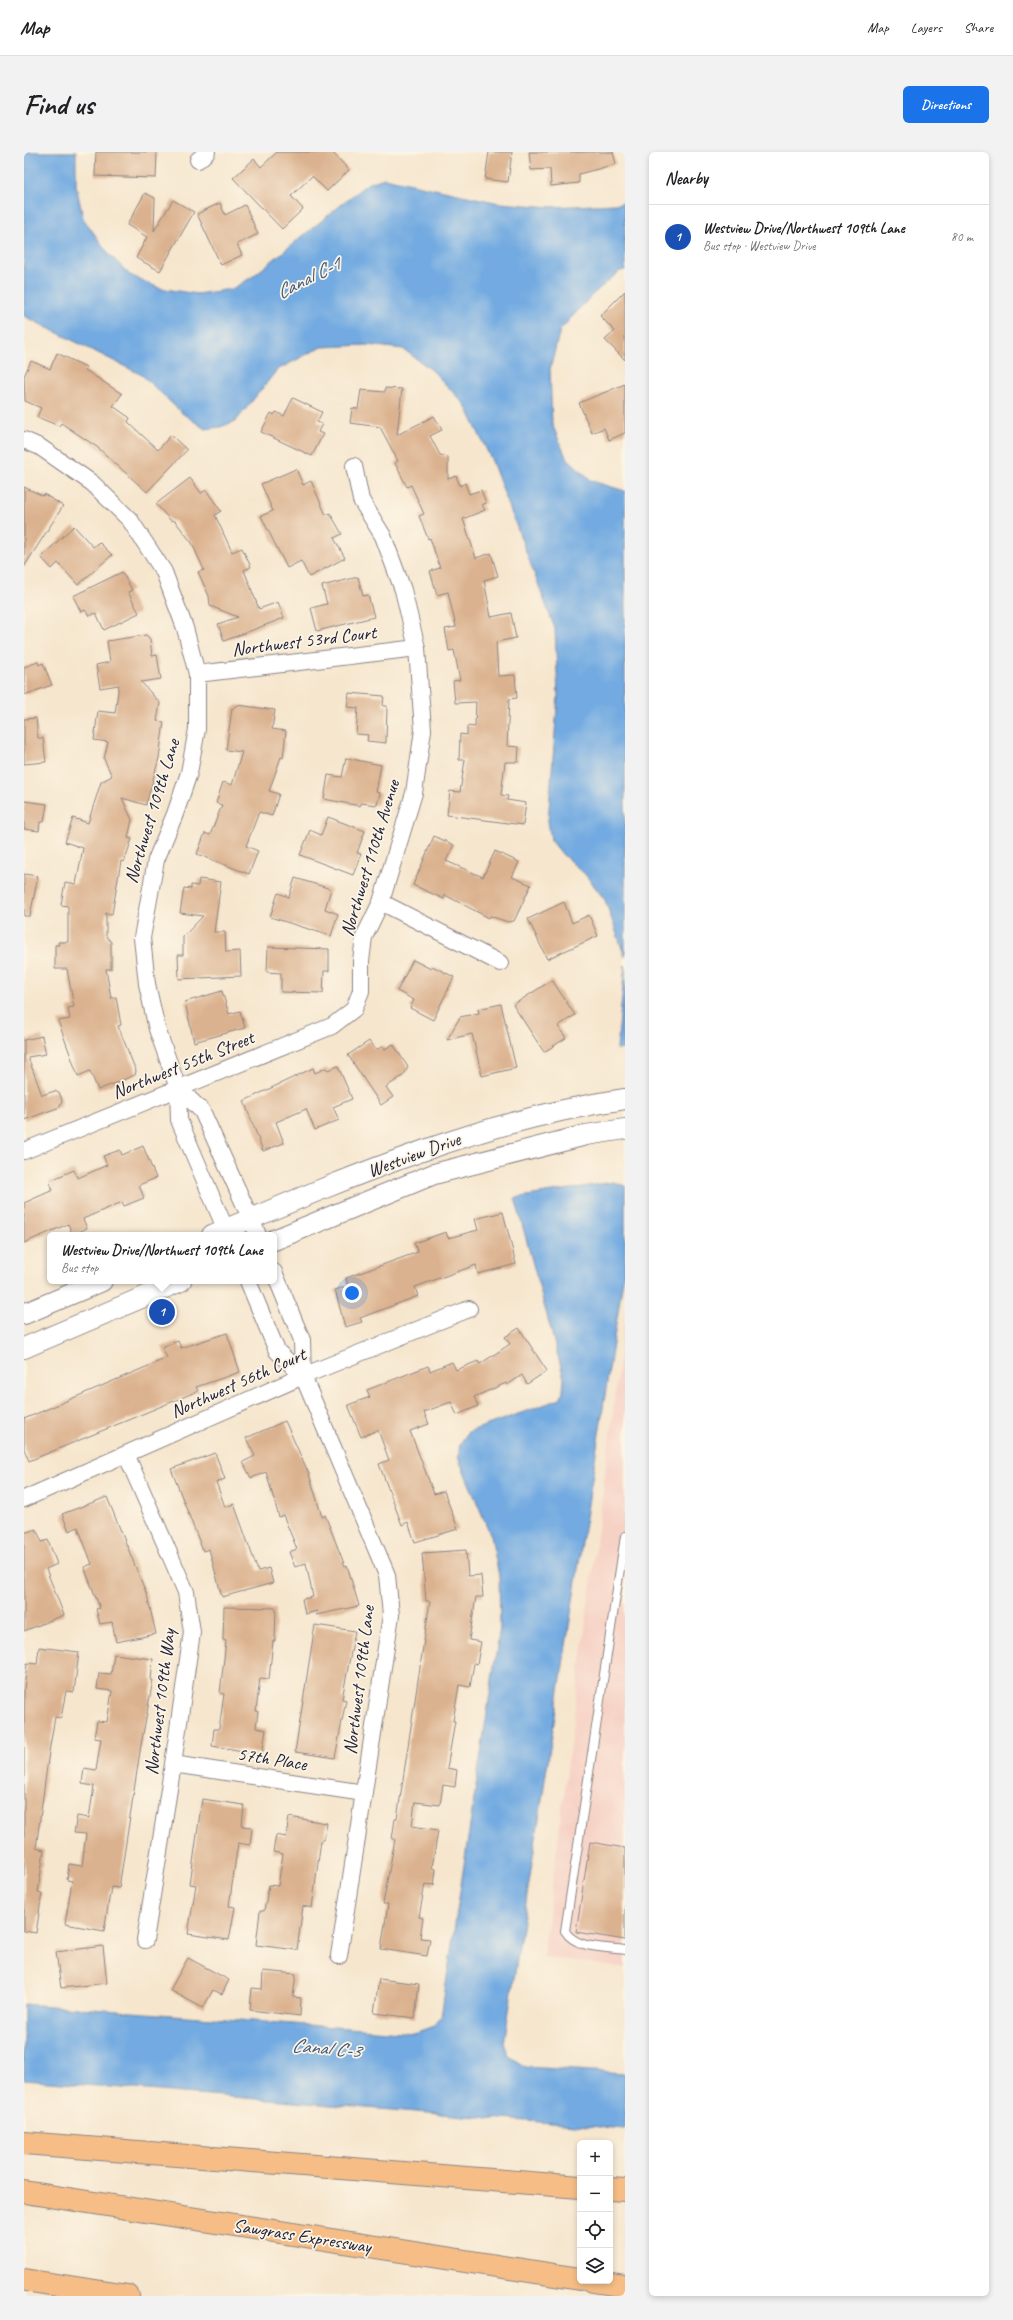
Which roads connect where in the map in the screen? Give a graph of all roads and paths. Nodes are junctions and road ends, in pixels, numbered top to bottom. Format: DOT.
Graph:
graph roads {
  1 [pos="24,440"];
  2 [pos="354,466"];
  3 [pos="417,648"];
  4 [pos="197,674"];
  5 [pos="381,902"];
  6 [pos="500,963"];
  7 [pos="354,1009"];
  8 [pos="178,1088"];
  9 [pos="625,1099"];
  10 [pos="625,1128"];
  11 [pos="24,1151"];
  12 [pos="255,1227"];
  13 [pos="222,1232"];
  14 [pos="228,1232"];
  15 [pos="277,1239"];
  16 [pos="277,1279"];
  17 [pos="95,1284"];
  18 [pos="174,1284"];
  19 [pos="249,1284"];
  20 [pos="469,1309"];
  21 [pos="24,1314"];
  22 [pos="24,1348"];
  23 [pos="302,1376"];
  24 [pos="126,1454"];
  25 [pos="24,1499"];
  26 [pos="625,1536"];
  27 [pos="173,1764"];
  28 [pos="364,1793"];
  29 [pos="145,1940"];
  30 [pos="625,1950"];
  31 [pos="339,1956"];
  32 [pos="24,2143"];
  33 [pos="577,2187"];
  34 [pos="613,2189"];
  35 [pos="625,2190"];
  36 [pos="24,2192"];
  37 [pos="577,2279"];
  38 [pos="24,2280"];
  39 [pos="612,2284"];
  40 [pos="625,2286"];
  41 [pos="128,2296"];
  1 -- 4 [label="street, Northwest 109th Lane"];
  2 -- 3 [label="street, Northwest 110th Avenue"];
  3 -- 4 [label="street, Northwest 53rd Court"];
  3 -- 5 [label="street, Northwest 110th Avenue"];
  4 -- 8 [label="street, Northwest 109th Lane"];
  5 -- 6 [label="street"];
  5 -- 7 [label="street, Northwest 110th Avenue"];
  7 -- 8 [label="street, Northwest 55th Street"];
  8 -- 11 [label="street, Northwest 55th Street"];
  8 -- 12 [label="street, Northwest 109th Lane"];
  8 -- 13 [label="street, Northwest 109th Lane"];
  9 -- 12 [label="street, Westview Drive"];
  10 -- 15 [label="street, Westview Drive"];
  12 -- 14 [label="street, Westview Drive"];
  16 -- 23 [label="street, Northwest 109th Lane"];
  17 -- 21 [label="street"];
  18 -- 22 [label="street"];
  19 -- 23 [label="street, Northwest 109th Lane"];
  20 -- 23 [label="street, Northwest 56th Court"];
  23 -- 24 [label="street, Northwest 56th Court"];
  23 -- 28 [label="street, Northwest 109th Lane"];
  24 -- 25 [label="street, Northwest 56th Court"];
  24 -- 27 [label="street, Northwest 109th Way"];
  26 -- 30 [label="lane"];
  27 -- 28 [label="street, 57th Place"];
  27 -- 29 [label="street, Northwest 109th Way"];
  28 -- 31 [label="street, Northwest 109th Lane"];
  32 -- 33 [label="highway"];
  34 -- 35 [label="highway"];
  36 -- 37 [label="highway, Sawgrass Expressway"];
  38 -- 41 [label="highway"];
  39 -- 40 [label="highway"];
}
